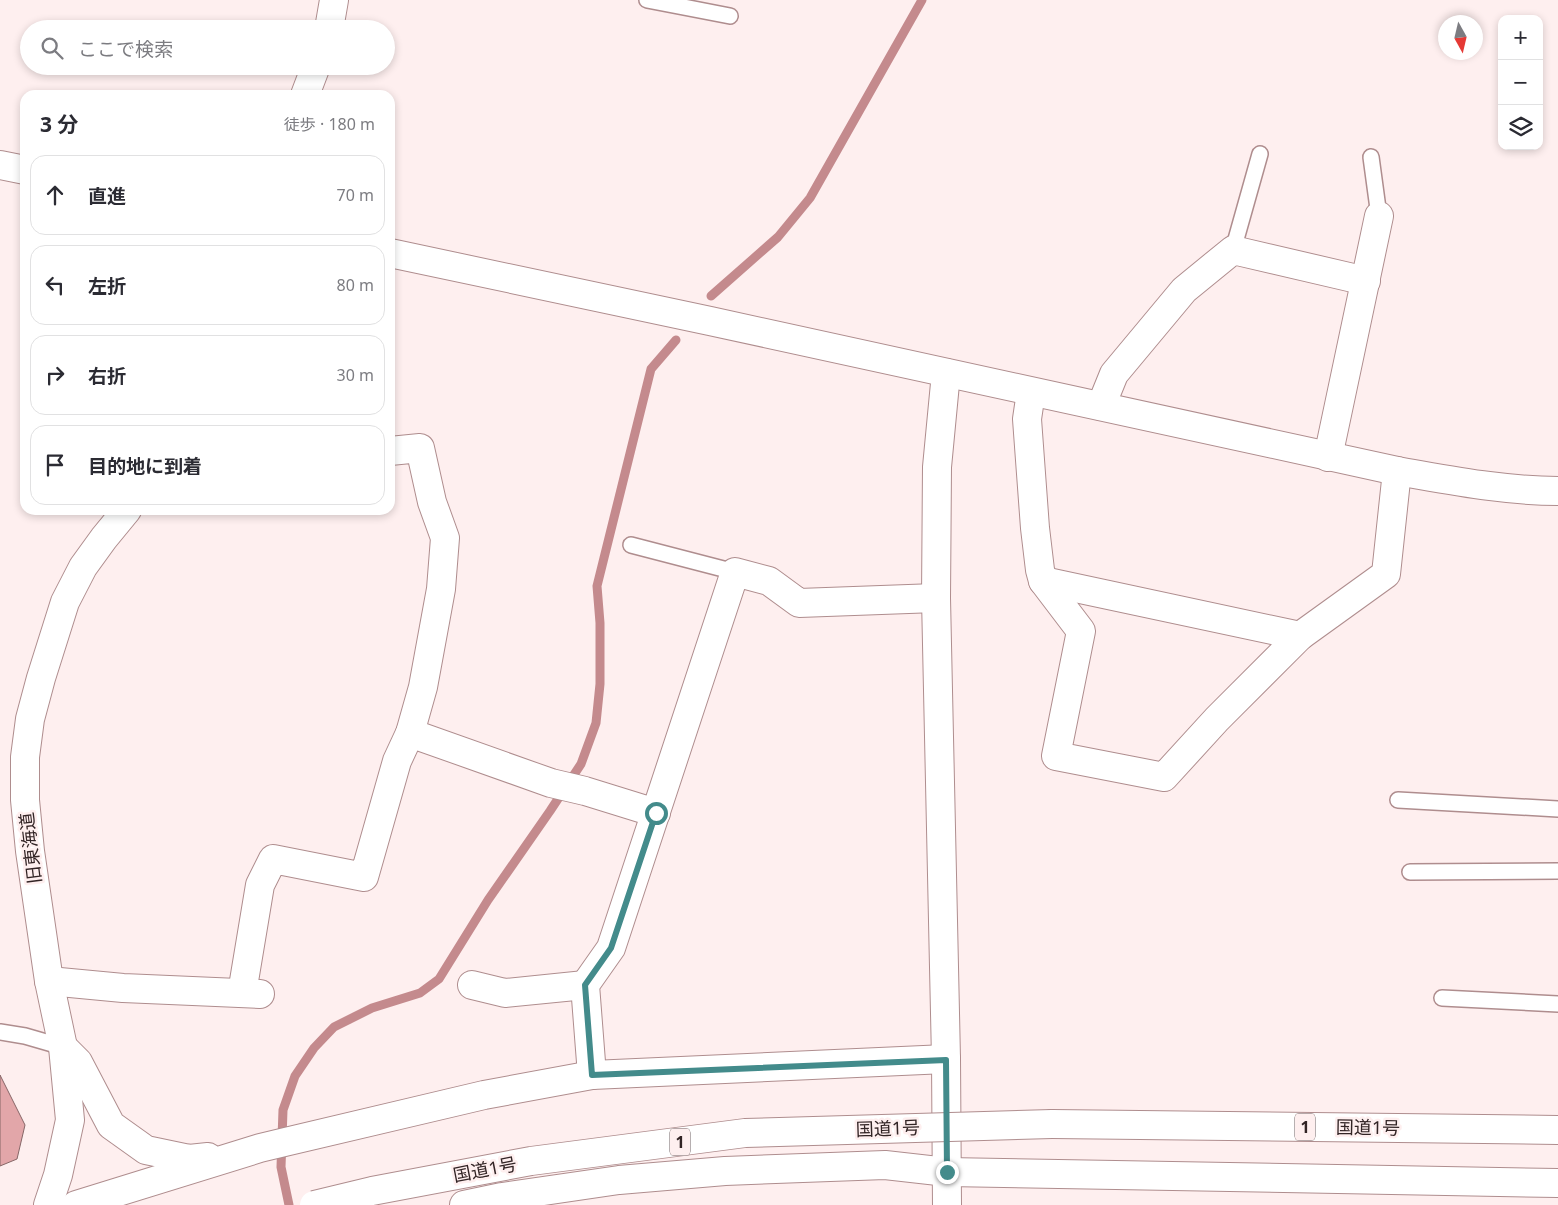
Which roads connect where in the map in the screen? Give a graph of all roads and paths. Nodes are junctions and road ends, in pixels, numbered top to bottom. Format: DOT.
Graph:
graph roads {
  1 [pos="334,0"];
  2 [pos="648,0"];
  3 [pos="730,16"];
  4 [pos="331,20"];
  5 [pos="313,75"];
  6 [pos="307,90"];
  7 [pos="1260,154"];
  8 [pos="1371,157"];
  9 [pos="0,164"];
  10 [pos="20,169"];
  11 [pos="1379,216"];
  12 [pos="1233,250"];
  13 [pos="395,254"];
  14 [pos="1366,280"];
  15 [pos="946,373"];
  16 [pos="1031,392"];
  17 [pos="1101,406"];
  18 [pos="395,450"];
  19 [pos="1328,457"];
  20 [pos="1397,471"];
  21 [pos="1558,492"];
  22 [pos="123,515"];
  23 [pos="631,544"];
  24 [pos="735,572"];
  25 [pos="1043,581"];
  26 [pos="936,598"];
  27 [pos="1300,636"];
  28 [pos="410,733"];
  29 [pos="1398,800"];
  30 [pos="1558,808"];
  31 [pos="656,813"];
  32 [pos="1558,871"];
  33 [pos="1410,872"];
  34 [pos="49,981"];
  35 [pos="472,985"];
  36 [pos="585,985"];
  37 [pos="1442,998"];
  38 [pos="1558,1004"];
  39 [pos="0,1032"];
  40 [pos="63,1047"];
  41 [pos="946,1060"];
  42 [pos="592,1075"];
  43 [pos="1558,1130"];
  44 [pos="262,1148"];
  45 [pos="947,1172"];
  46 [pos="1558,1182"];
  47 [pos="48,1205"];
  48 [pos="76,1205"];
  49 [pos="314,1205"];
  50 [pos="464,1205"];
  51 [pos="947,1205"];
  1 -- 4 [label="main road"];
  2 -- 3 [label="lane"];
  5 -- 6 [label="main road"];
  7 -- 12 [label="lane"];
  8 -- 11 [label="lane"];
  9 -- 10 [label="main road"];
  11 -- 14 [label="main road"];
  12 -- 14 [label="main road"];
  12 -- 17 [label="main road"];
  13 -- 15 [label="main road"];
  14 -- 19 [label="main road"];
  15 -- 16 [label="main road"];
  15 -- 26 [label="main road"];
  16 -- 17 [label="main road"];
  16 -- 25 [label="main road"];
  17 -- 19 [label="main road"];
  18 -- 28 [label="main road"];
  19 -- 20 [label="main road"];
  20 -- 21 [label="main road"];
  20 -- 27 [label="main road"];
  22 -- 34 [label="main road, 旧東海道"];
  23 -- 24 [label="lane"];
  24 -- 26 [label="main road"];
  24 -- 31 [label="main road"];
  25 -- 27 [label="main road"];
  25 -- 27 [label="main road"];
  26 -- 41 [label="main road"];
  28 -- 31 [label="main road"];
  28 -- 34 [label="main road"];
  29 -- 30 [label="lane"];
  31 -- 36 [label="main road"];
  32 -- 33 [label="lane"];
  34 -- 40 [label="main road, 旧東海道"];
  35 -- 36 [label="main road"];
  36 -- 42 [label="main road"];
  37 -- 38 [label="lane"];
  39 -- 40 [label="lane"];
  40 -- 44 [label="main road"];
  40 -- 47 [label="main road, 旧東海道"];
  41 -- 42 [label="main road"];
  41 -- 45 [label="main road"];
  42 -- 44 [label="main road"];
  43 -- 49 [label="main road, 国道1号 / 1, bridge"];
  44 -- 48 [label="main road"];
  45 -- 46 [label="main road"];
  45 -- 50 [label="main road"];
  45 -- 51 [label="main road"];
}
